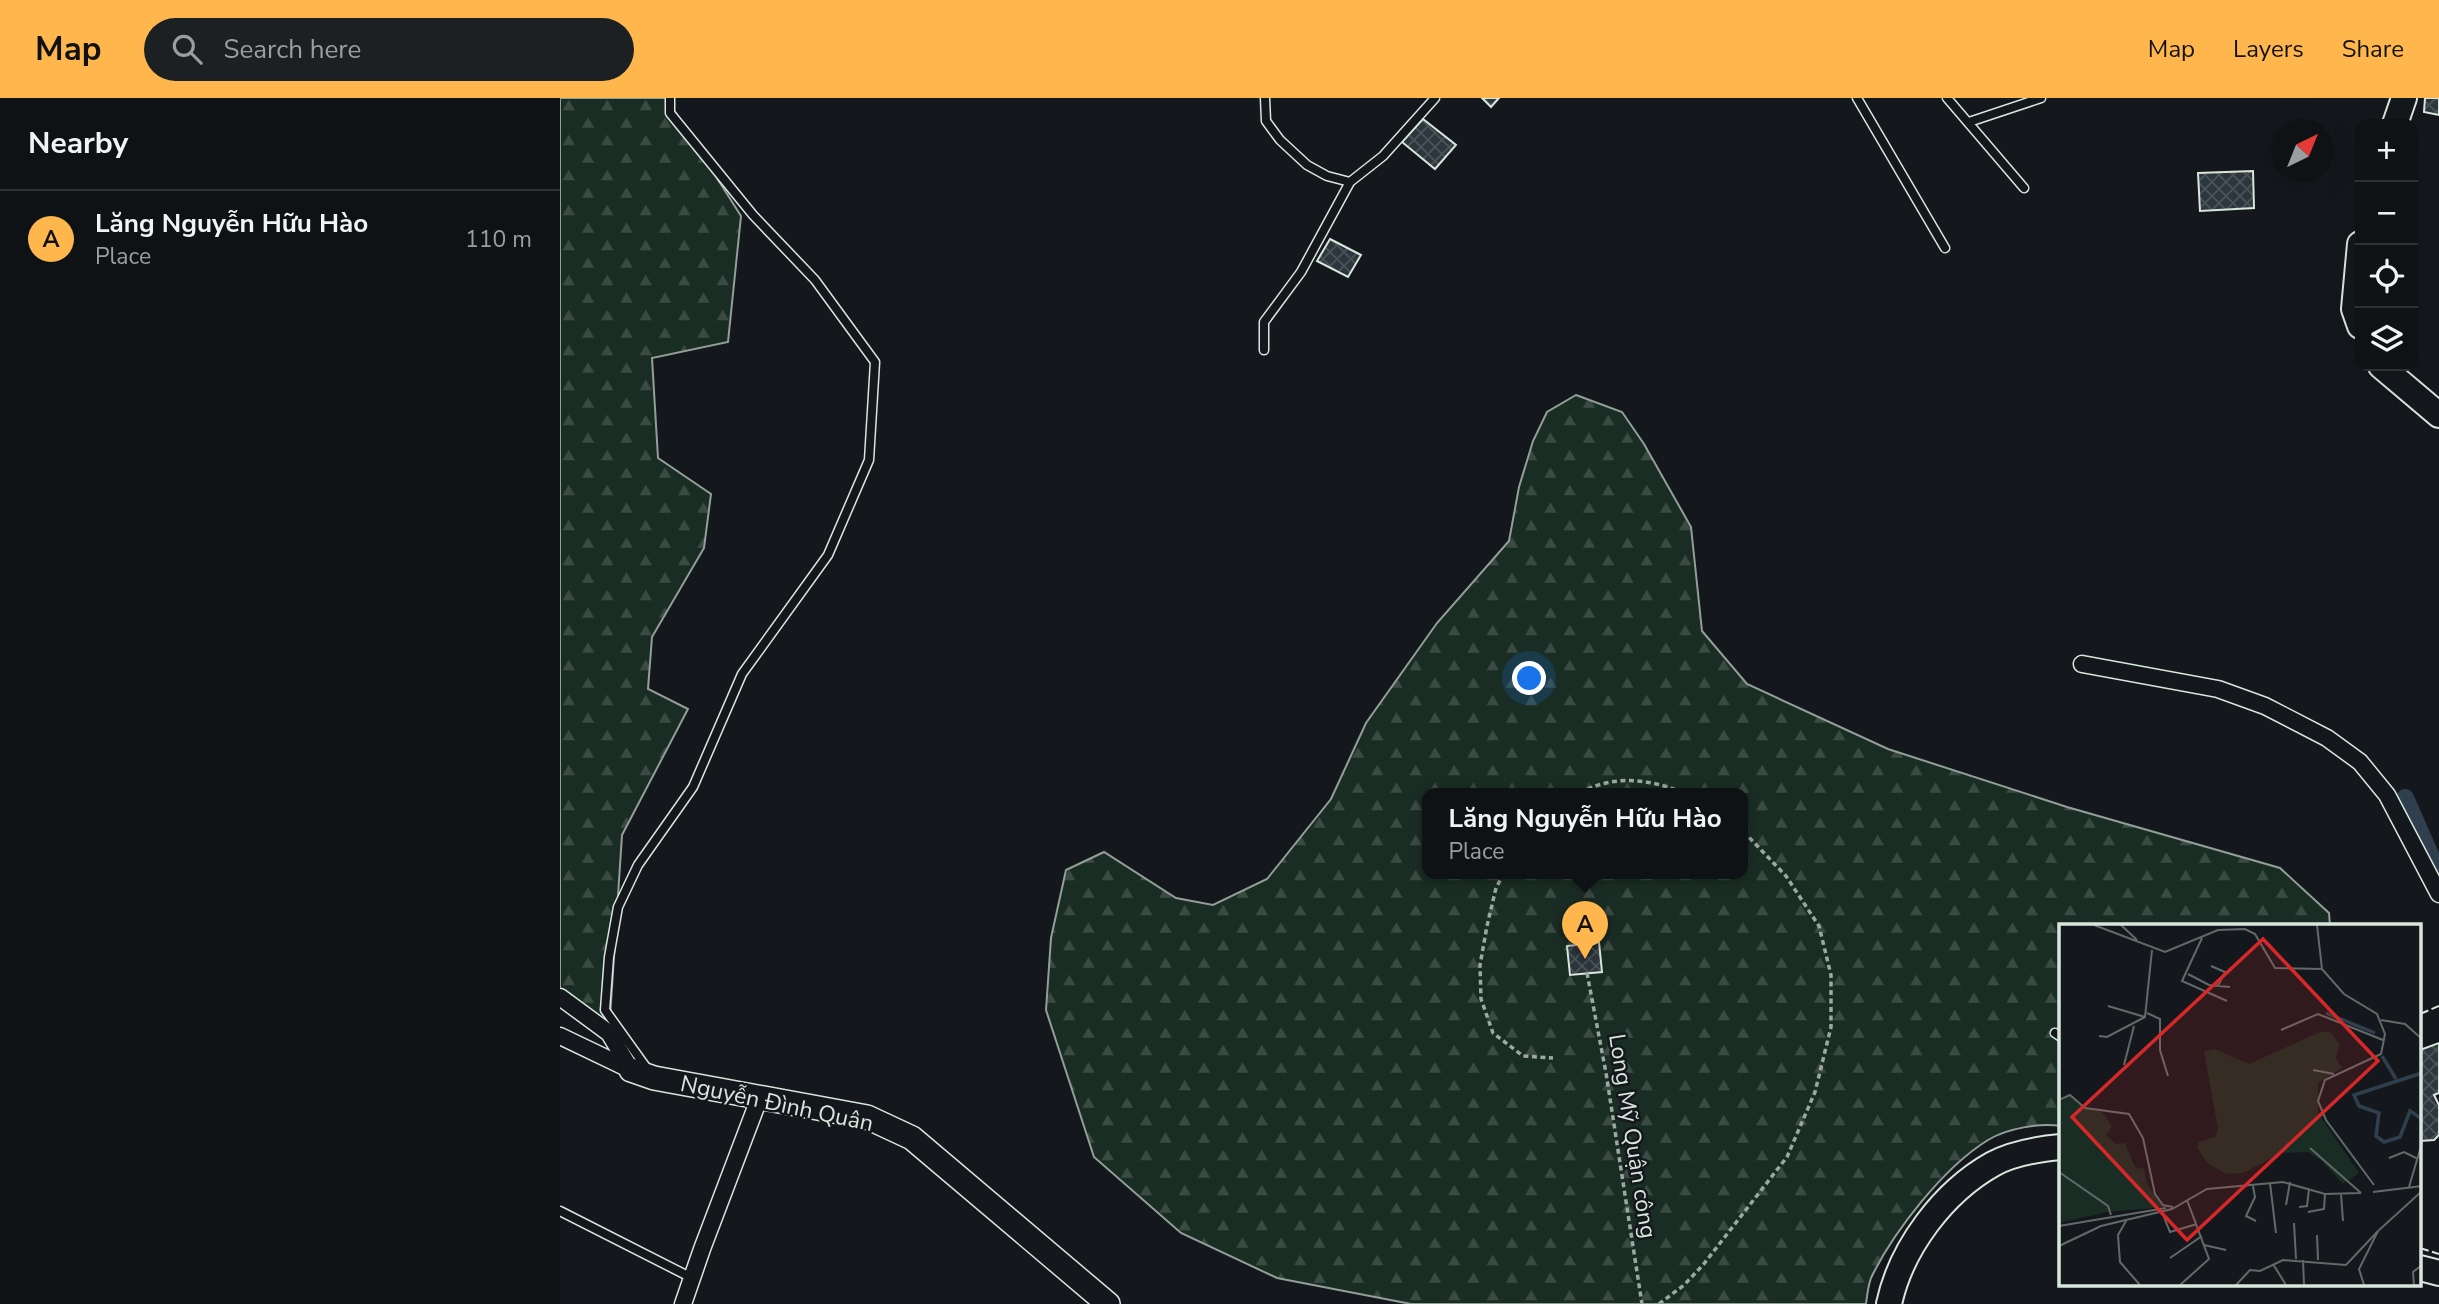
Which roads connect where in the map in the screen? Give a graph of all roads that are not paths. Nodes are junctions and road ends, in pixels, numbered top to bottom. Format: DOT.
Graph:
graph roads {
  1 [pos="670,98"];
  2 [pos="1265,98"];
  3 [pos="1435,98"];
  4 [pos="1857,98"];
  5 [pos="1947,98"];
  6 [pos="2041,98"];
  7 [pos="2404,98"];
  8 [pos="2397,119"];
  9 [pos="1969,122"];
  10 [pos="1350,182"];
  11 [pos="2024,188"];
  12 [pos="2360,245"];
  13 [pos="1945,248"];
  14 [pos="2355,312"];
  15 [pos="1264,350"];
  16 [pos="2387,371"];
  17 [pos="2439,415"];
  18 [pos="2082,664"];
  19 [pos="2439,894"];
  20 [pos="560,997"];
  21 [pos="561,1040"];
  22 [pos="631,1070"];
  23 [pos="654,1078"];
  24 [pos="759,1099"];
  25 [pos="2059,1147"];
  26 [pos="560,1210"];
  27 [pos="2422,1269"];
  28 [pos="2439,1273"];
  29 [pos="692,1278"];
  30 [pos="683,1304"];
  31 [pos="1108,1304"];
  32 [pos="1889,1304"];
  1 -- 23 [label="lane"];
  2 -- 10 [label="lane"];
  3 -- 10 [label="lane"];
  4 -- 13 [label="lane"];
  5 -- 9 [label="lane"];
  6 -- 9 [label="lane"];
  7 -- 8 [label="main road"];
  9 -- 11 [label="lane"];
  10 -- 15 [label="lane"];
  12 -- 14 [label="main road"];
  16 -- 17 [label="main road"];
  18 -- 19 [label="street"];
  20 -- 22 [label="street"];
  21 -- 22 [label="street, Nguyễn Đình Quân"];
  22 -- 23 [label="street, Nguyễn Đình Quân"];
  23 -- 24 [label="street, Nguyễn Đình Quân"];
  24 -- 29 [label="street"];
  24 -- 31 [label="street, Nguyễn Đình Quân"];
  25 -- 32 [label="main road"];
  26 -- 29 [label="lane"];
  27 -- 28 [label="main road"];
  29 -- 30 [label="street"];
}
